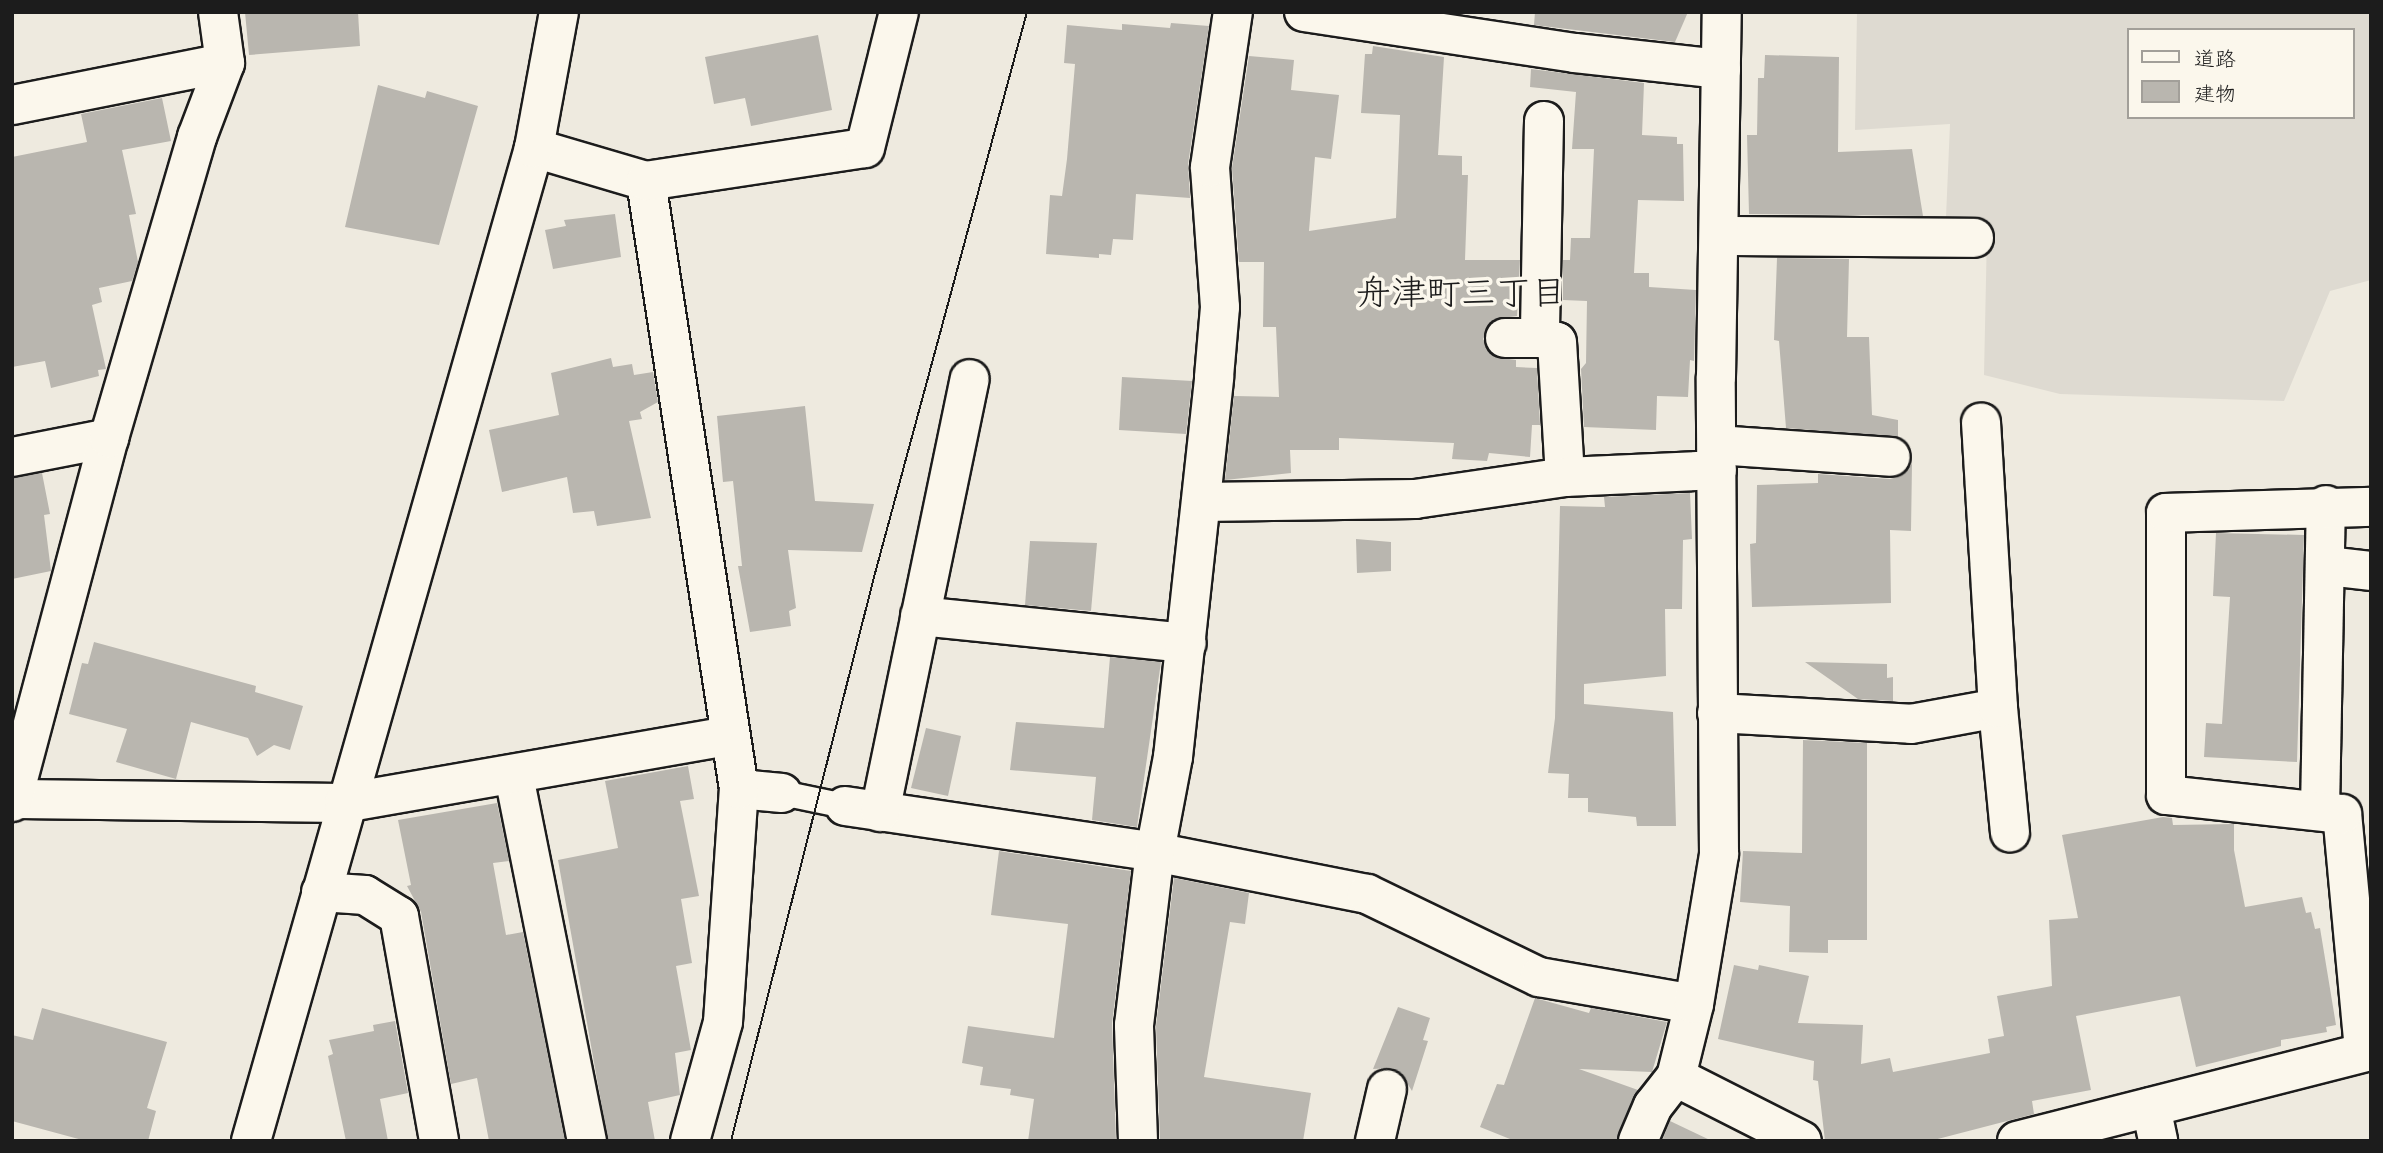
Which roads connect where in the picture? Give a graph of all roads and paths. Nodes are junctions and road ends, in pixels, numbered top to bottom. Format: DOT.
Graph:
graph roads {
  1 [pos="218,12"];
  2 [pos="559,12"];
  3 [pos="900,12"];
  4 [pos="1233,12"];
  5 [pos="1304,12"];
  6 [pos="1722,12"];
  7 [pos="225,63"];
  8 [pos="1721,69"];
  9 [pos="12,105"];
  10 [pos="1544,121"];
  11 [pos="534,148"];
  12 [pos="646,181"];
  13 [pos="1719,236"];
  14 [pos="1973,238"];
  15 [pos="970,379"];
  16 [pos="1981,423"];
  17 [pos="109,438"];
  18 [pos="12,457"];
  19 [pos="1891,457"];
  20 [pos="1717,458"];
  21 [pos="1565,477"];
  22 [pos="1202,502"];
  23 [pos="2326,505"];
  24 [pos="2371,506"];
  25 [pos="2328,566"];
  26 [pos="2371,571"];
  27 [pos="920,616"];
  28 [pos="1187,643"];
  29 [pos="1998,708"];
  30 [pos="1717,713"];
  31 [pos="727,736"];
  32 [pos="514,776"];
  33 [pos="739,789"];
  34 [pos="782,793"];
  35 [pos="13,800"];
  36 [pos="344,803"];
  37 [pos="862,809"];
  38 [pos="2320,810"];
  39 [pos="2010,832"];
  40 [pos="1155,852"];
  41 [pos="321,892"];
  42 [pos="1694,1004"];
  43 [pos="2367,1050"];
  44 [pos="1676,1077"];
  45 [pos="1387,1089"];
  46 [pos="2155,1124"];
  47 [pos="251,1141"];
  48 [pos="439,1141"];
  49 [pos="587,1141"];
  50 [pos="690,1141"];
  51 [pos="1138,1141"];
  52 [pos="1375,1141"];
  53 [pos="1638,1141"];
  54 [pos="1802,1141"];
  55 [pos="2017,1141"];
  1 -- 7 [label="street"];
  2 -- 11 [label="street"];
  3 -- 12 [label="street"];
  4 -- 22 [label="street"];
  5 -- 8 [label="street"];
  6 -- 8 [label="street"];
  7 -- 9 [label="street"];
  7 -- 17 [label="street"];
  8 -- 13 [label="street"];
  10 -- 21 [label="street"];
  11 -- 12 [label="street"];
  11 -- 36 [label="street"];
  12 -- 31 [label="street"];
  13 -- 14 [label="street"];
  13 -- 20 [label="street"];
  15 -- 27 [label="street"];
  16 -- 29 [label="street"];
  17 -- 18 [label="street"];
  17 -- 35 [label="street"];
  19 -- 20 [label="street"];
  20 -- 21 [label="street"];
  20 -- 30 [label="street"];
  21 -- 22 [label="street"];
  22 -- 28 [label="street"];
  23 -- 24 [label="street"];
  23 -- 25 [label="street"];
  23 -- 38 [label="street"];
  25 -- 26 [label="street"];
  25 -- 38 [label="street"];
  27 -- 28 [label="street"];
  27 -- 37 [label="street"];
  28 -- 40 [label="street"];
  29 -- 30 [label="street"];
  29 -- 39 [label="street"];
  30 -- 42 [label="street"];
  31 -- 32 [label="street"];
  31 -- 33 [label="street"];
  32 -- 36 [label="street"];
  32 -- 49 [label="street"];
  33 -- 34 [label="street"];
  33 -- 50 [label="street"];
  34 -- 37 [label="lane"];
  35 -- 36 [label="street"];
  36 -- 41 [label="street"];
  37 -- 40 [label="street"];
  38 -- 43 [label="street"];
  40 -- 42 [label="street"];
  40 -- 51 [label="street"];
  41 -- 47 [label="street"];
  41 -- 48 [label="street"];
  42 -- 44 [label="street"];
  43 -- 46 [label="street"];
  44 -- 53 [label="street"];
  44 -- 54 [label="street"];
  45 -- 52 [label="street"];
  46 -- 55 [label="street"];
}
